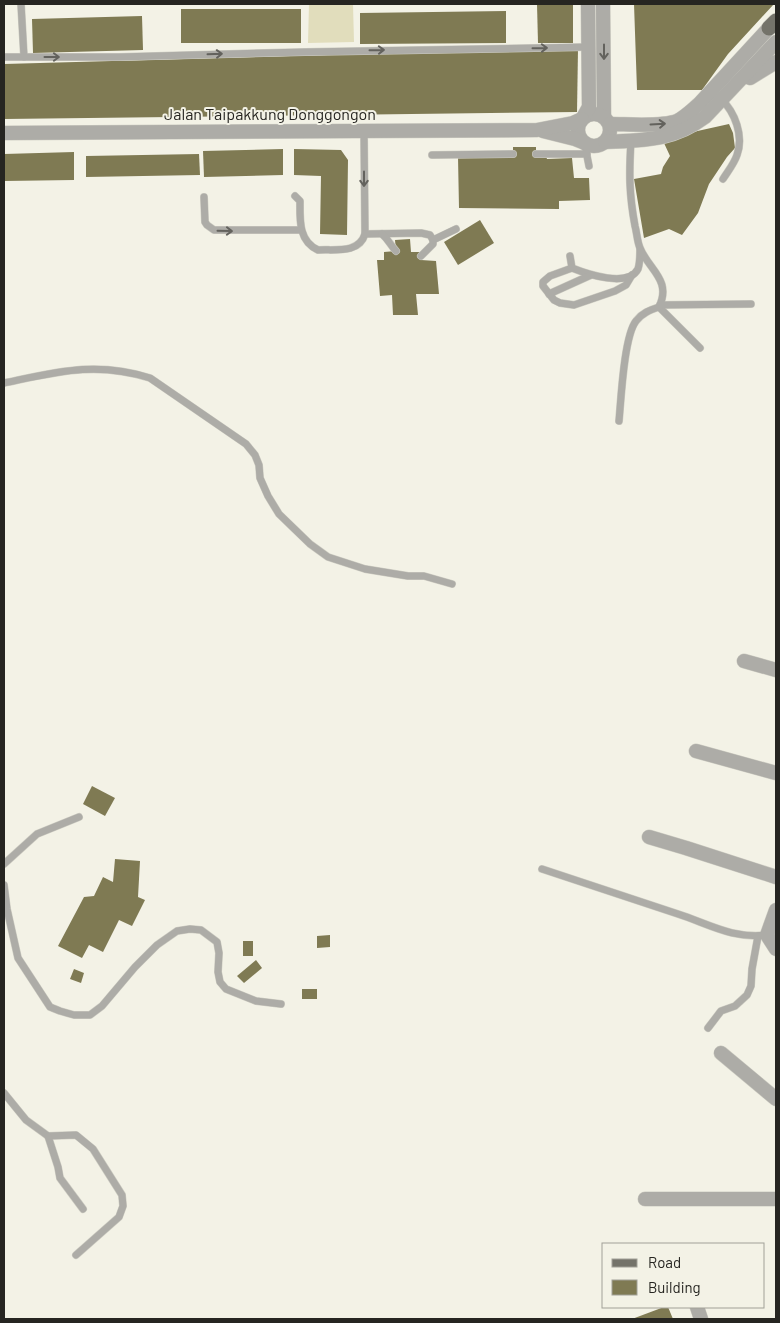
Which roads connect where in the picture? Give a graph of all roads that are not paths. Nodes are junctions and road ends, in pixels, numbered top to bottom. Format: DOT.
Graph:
graph roads {
  1 [pos="21,4"];
  2 [pos="588,4"];
  3 [pos="604,4"];
  4 [pos="774,24"];
  5 [pos="776,42"];
  6 [pos="588,47"];
  7 [pos="4,57"];
  8 [pos="24,57"];
  9 [pos="776,62"];
  10 [pos="724,102"];
  11 [pos="583,118"];
  12 [pos="607,121"];
  13 [pos="364,130"];
  14 [pos="537,130"];
  15 [pos="4,133"];
  16 [pos="631,141"];
  17 [pos="605,142"];
  18 [pos="586,148"];
  19 [pos="432,154"];
  20 [pos="513,154"];
  21 [pos="536,154"];
  22 [pos="589,166"];
  23 [pos="723,179"];
  24 [pos="295,196"];
  25 [pos="204,197"];
  26 [pos="456,229"];
  27 [pos="301,230"];
  28 [pos="365,234"];
  29 [pos="382,234"];
  30 [pos="433,240"];
  31 [pos="640,249"];
  32 [pos="396,251"];
  33 [pos="421,256"];
  34 [pos="570,256"];
  35 [pos="572,268"];
  36 [pos="591,275"];
  37 [pos="632,276"];
  38 [pos="549,294"];
  39 [pos="751,304"];
  40 [pos="660,306"];
  41 [pos="700,348"];
  42 [pos="4,383"];
  43 [pos="620,421"];
  44 [pos="452,584"];
  45 [pos="744,661"];
  46 [pos="776,670"];
  47 [pos="696,751"];
  48 [pos="776,773"];
  49 [pos="79,817"];
  50 [pos="649,838"];
  51 [pos="4,864"];
  52 [pos="542,869"];
  53 [pos="776,877"];
  54 [pos="4,885"];
  55 [pos="776,910"];
  56 [pos="762,935"];
  57 [pos="776,949"];
  58 [pos="281,1004"];
  59 [pos="708,1028"];
  60 [pos="721,1053"];
  61 [pos="4,1093"];
  62 [pos="776,1099"];
  63 [pos="48,1136"];
  64 [pos="645,1199"];
  65 [pos="776,1199"];
  66 [pos="83,1209"];
  67 [pos="76,1255"];
  1 -- 8 [label="lane"];
  2 -- 6 [label="street"];
  3 -- 12 [label="street, one-way"];
  12 -- 4 [label="street, one-way"];
  5 -- 10 [label="street"];
  8 -- 6 [label="lane, one-way"];
  6 -- 11 [label="street"];
  7 -- 8 [label="lane"];
  9 -- 10 [label="street"];
  10 -- 16 [label="street"];
  10 -- 23 [label="lane"];
  11 -- 12 [label="street"];
  11 -- 14 [label="street, Jalan Taipakkung Donggongon"];
  11 -- 18 [label="street"];
  12 -- 16 [label="street"];
  12 -- 17 [label="street"];
  13 -- 14 [label="street, Jalan Taipakkung Donggongon"];
  13 -- 15 [label="street, Jalan Taipakkung Donggongon"];
  13 -- 28 [label="lane, one-way"];
  14 -- 18 [label="street, Jalan Taipakkung Donggongon"];
  16 -- 17 [label="street"];
  16 -- 31 [label="lane"];
  17 -- 18 [label="street"];
  18 -- 21 [label="lane"];
  18 -- 22 [label="lane"];
  19 -- 20 [label="lane"];
  24 -- 27 [label="lane"];
  25 -- 27 [label="lane, one-way"];
  26 -- 30 [label="lane"];
  27 -- 28 [label="lane"];
  28 -- 29 [label="lane"];
  29 -- 30 [label="lane"];
  29 -- 32 [label="lane"];
  30 -- 33 [label="lane"];
  31 -- 37 [label="lane"];
  31 -- 40 [label="lane"];
  34 -- 35 [label="lane"];
  35 -- 36 [label="lane"];
  35 -- 38 [label="lane"];
  36 -- 37 [label="lane"];
  36 -- 38 [label="lane"];
  37 -- 38 [label="lane"];
  39 -- 40 [label="lane"];
  40 -- 41 [label="lane"];
  40 -- 43 [label="lane"];
  42 -- 44 [label="lane"];
  45 -- 46 [label="street"];
  47 -- 48 [label="street"];
  49 -- 51 [label="lane"];
  50 -- 53 [label="street"];
  52 -- 56 [label="lane"];
  54 -- 58 [label="lane"];
  55 -- 56 [label="street"];
  56 -- 57 [label="street"];
  56 -- 59 [label="lane"];
  60 -- 62 [label="street"];
  61 -- 63 [label="lane"];
  63 -- 66 [label="lane"];
  63 -- 67 [label="lane"];
  64 -- 65 [label="street"];
}
